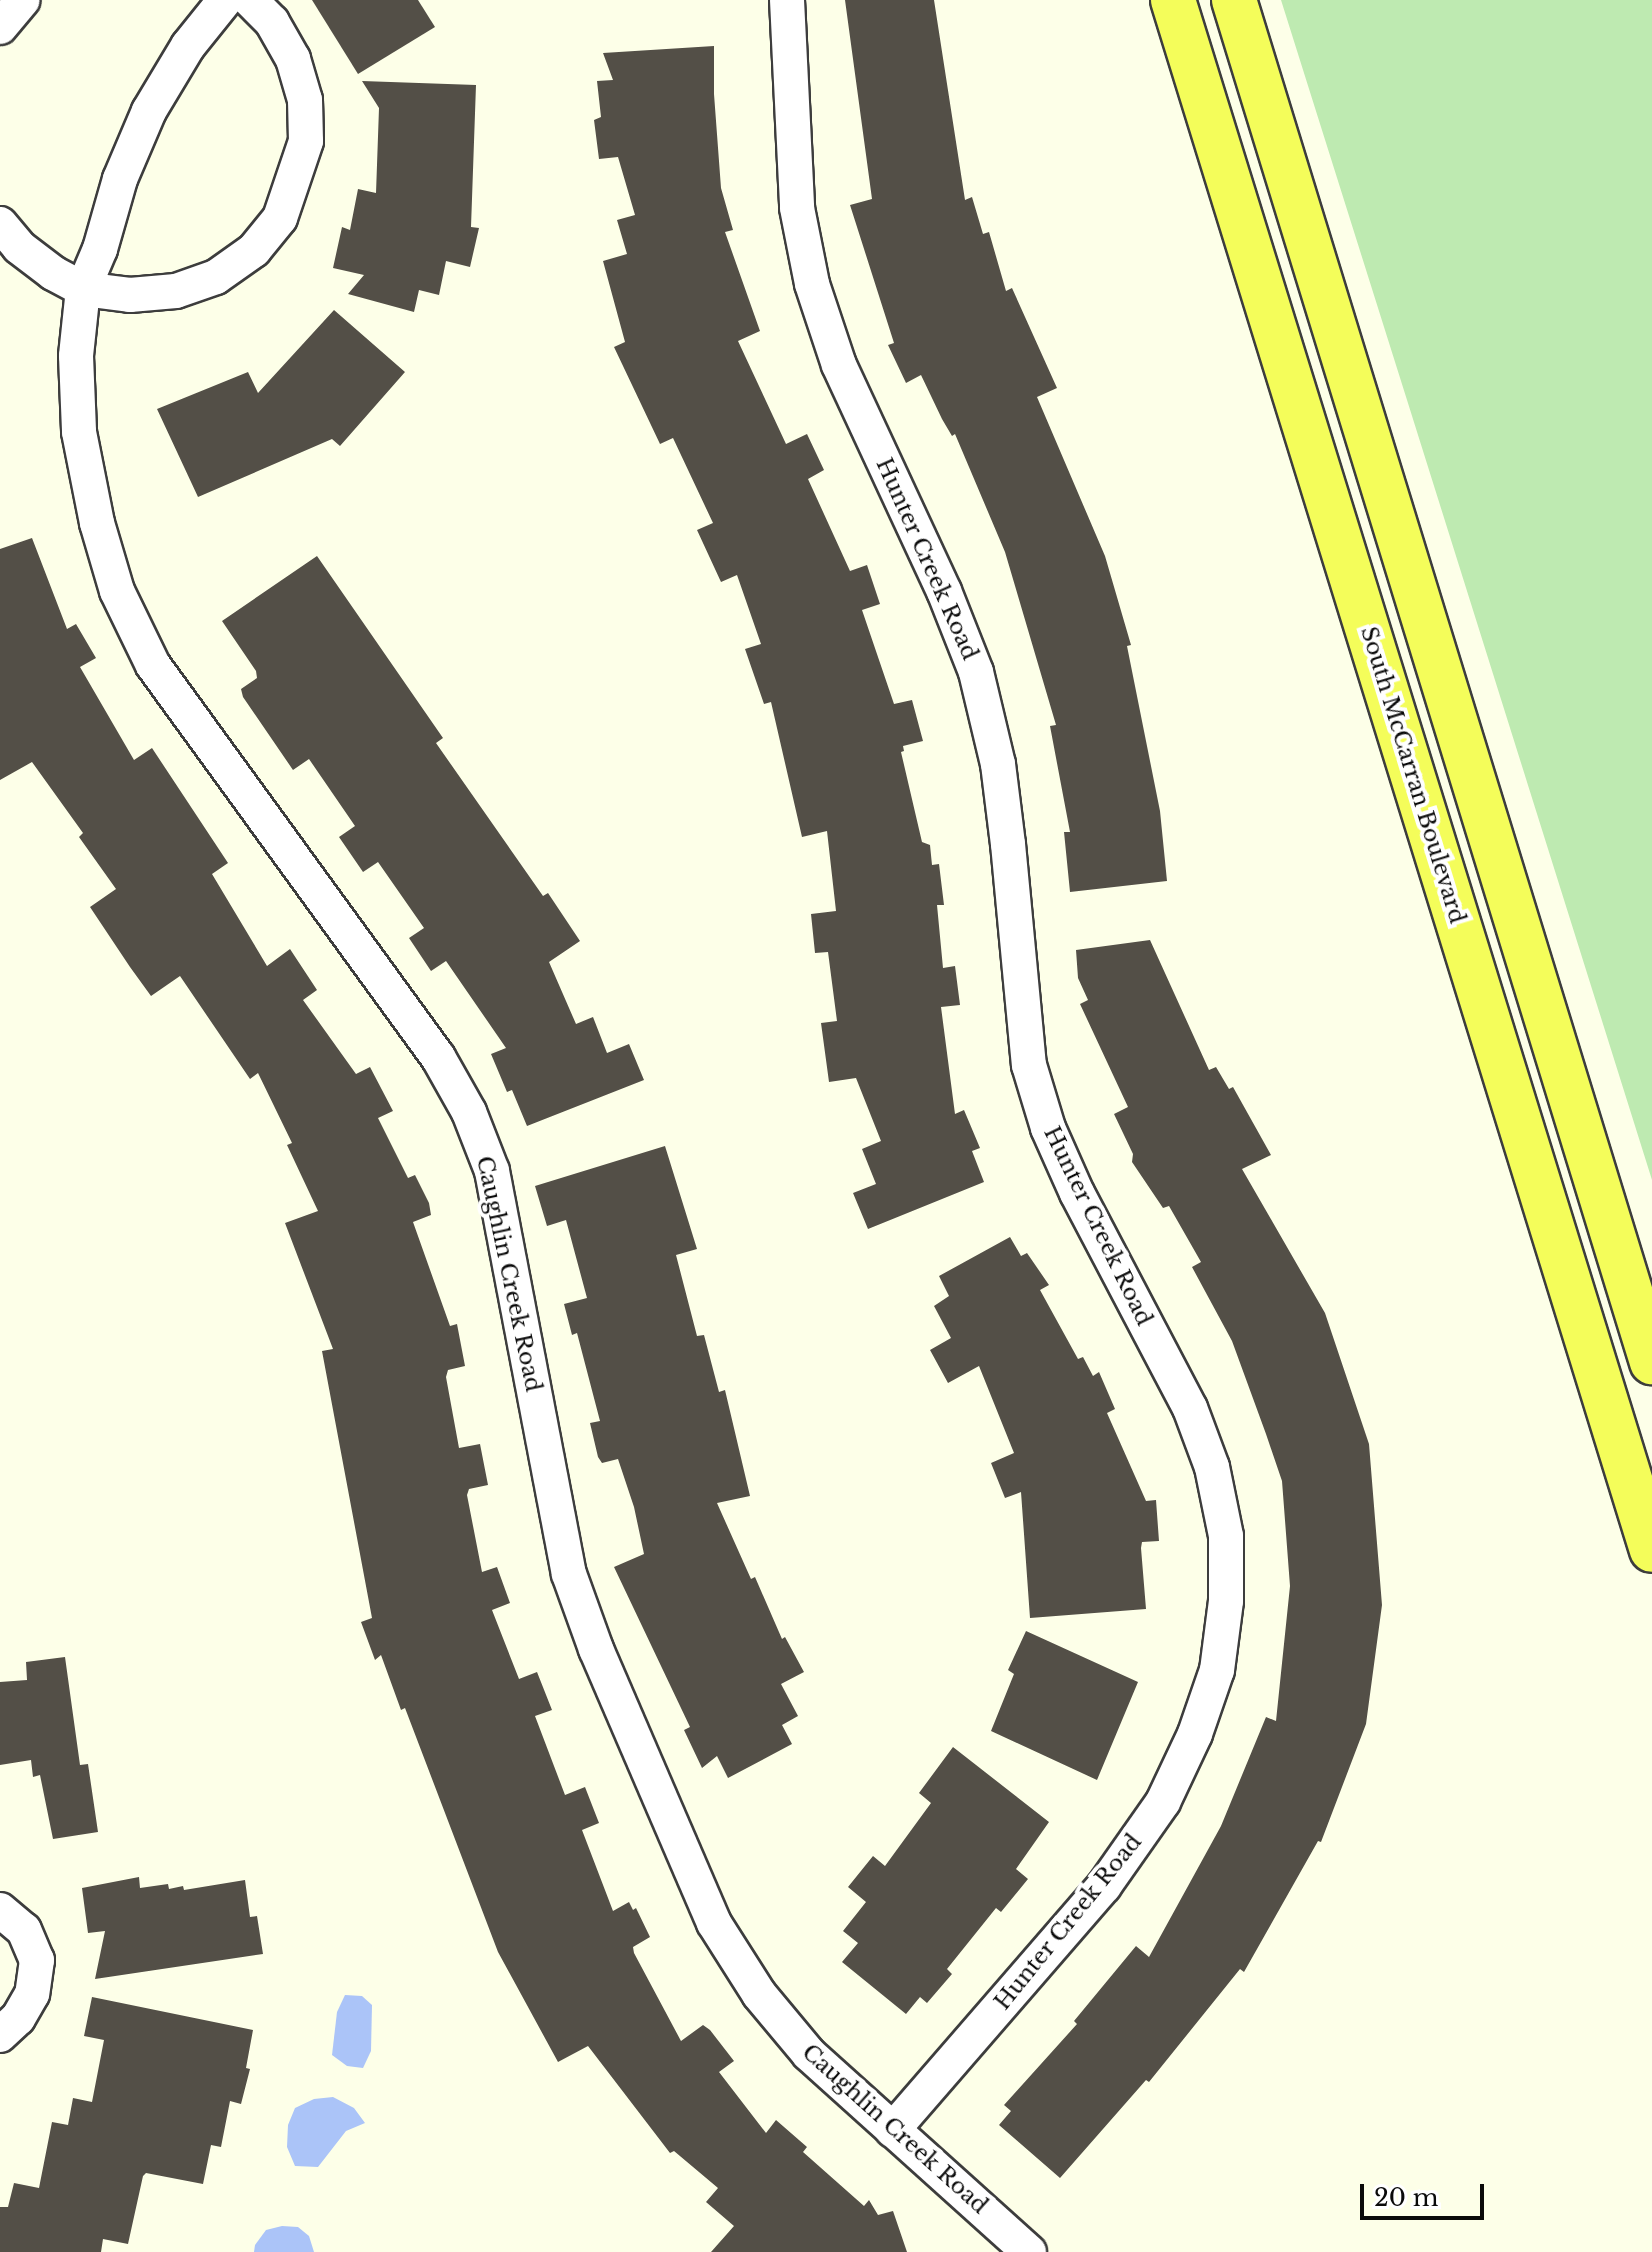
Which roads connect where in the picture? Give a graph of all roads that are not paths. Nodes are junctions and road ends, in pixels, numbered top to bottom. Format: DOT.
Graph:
graph roads {
  1 [pos="23,0"];
  2 [pos="225,0"];
  3 [pos="250,0"];
  4 [pos="787,0"];
  5 [pos="1173,0"];
  6 [pos="1234,0"];
  7 [pos="0,27"];
  8 [pos="0,224"];
  9 [pos="83,289"];
  10 [pos="1652,1362"];
  11 [pos="1652,1550"];
  12 [pos="0,1910"];
  13 [pos="0,2035"];
  14 [pos="893,2130"];
  15 [pos="1029,2252"];
  1 -- 7 [label="street"];
  2 -- 9 [label="street, Caughlin Creek Road"];
  3 -- 9 [label="street"];
  4 -- 14 [label="street, Hunter Creek Road"];
  5 -- 11 [label="main road, South McCarran Boulevard"];
  6 -- 10 [label="main road"];
  8 -- 9 [label="street"];
  9 -- 14 [label="street, Caughlin Creek Road"];
  12 -- 13 [label="street"];
  14 -- 15 [label="street, Caughlin Creek Road"];
}
